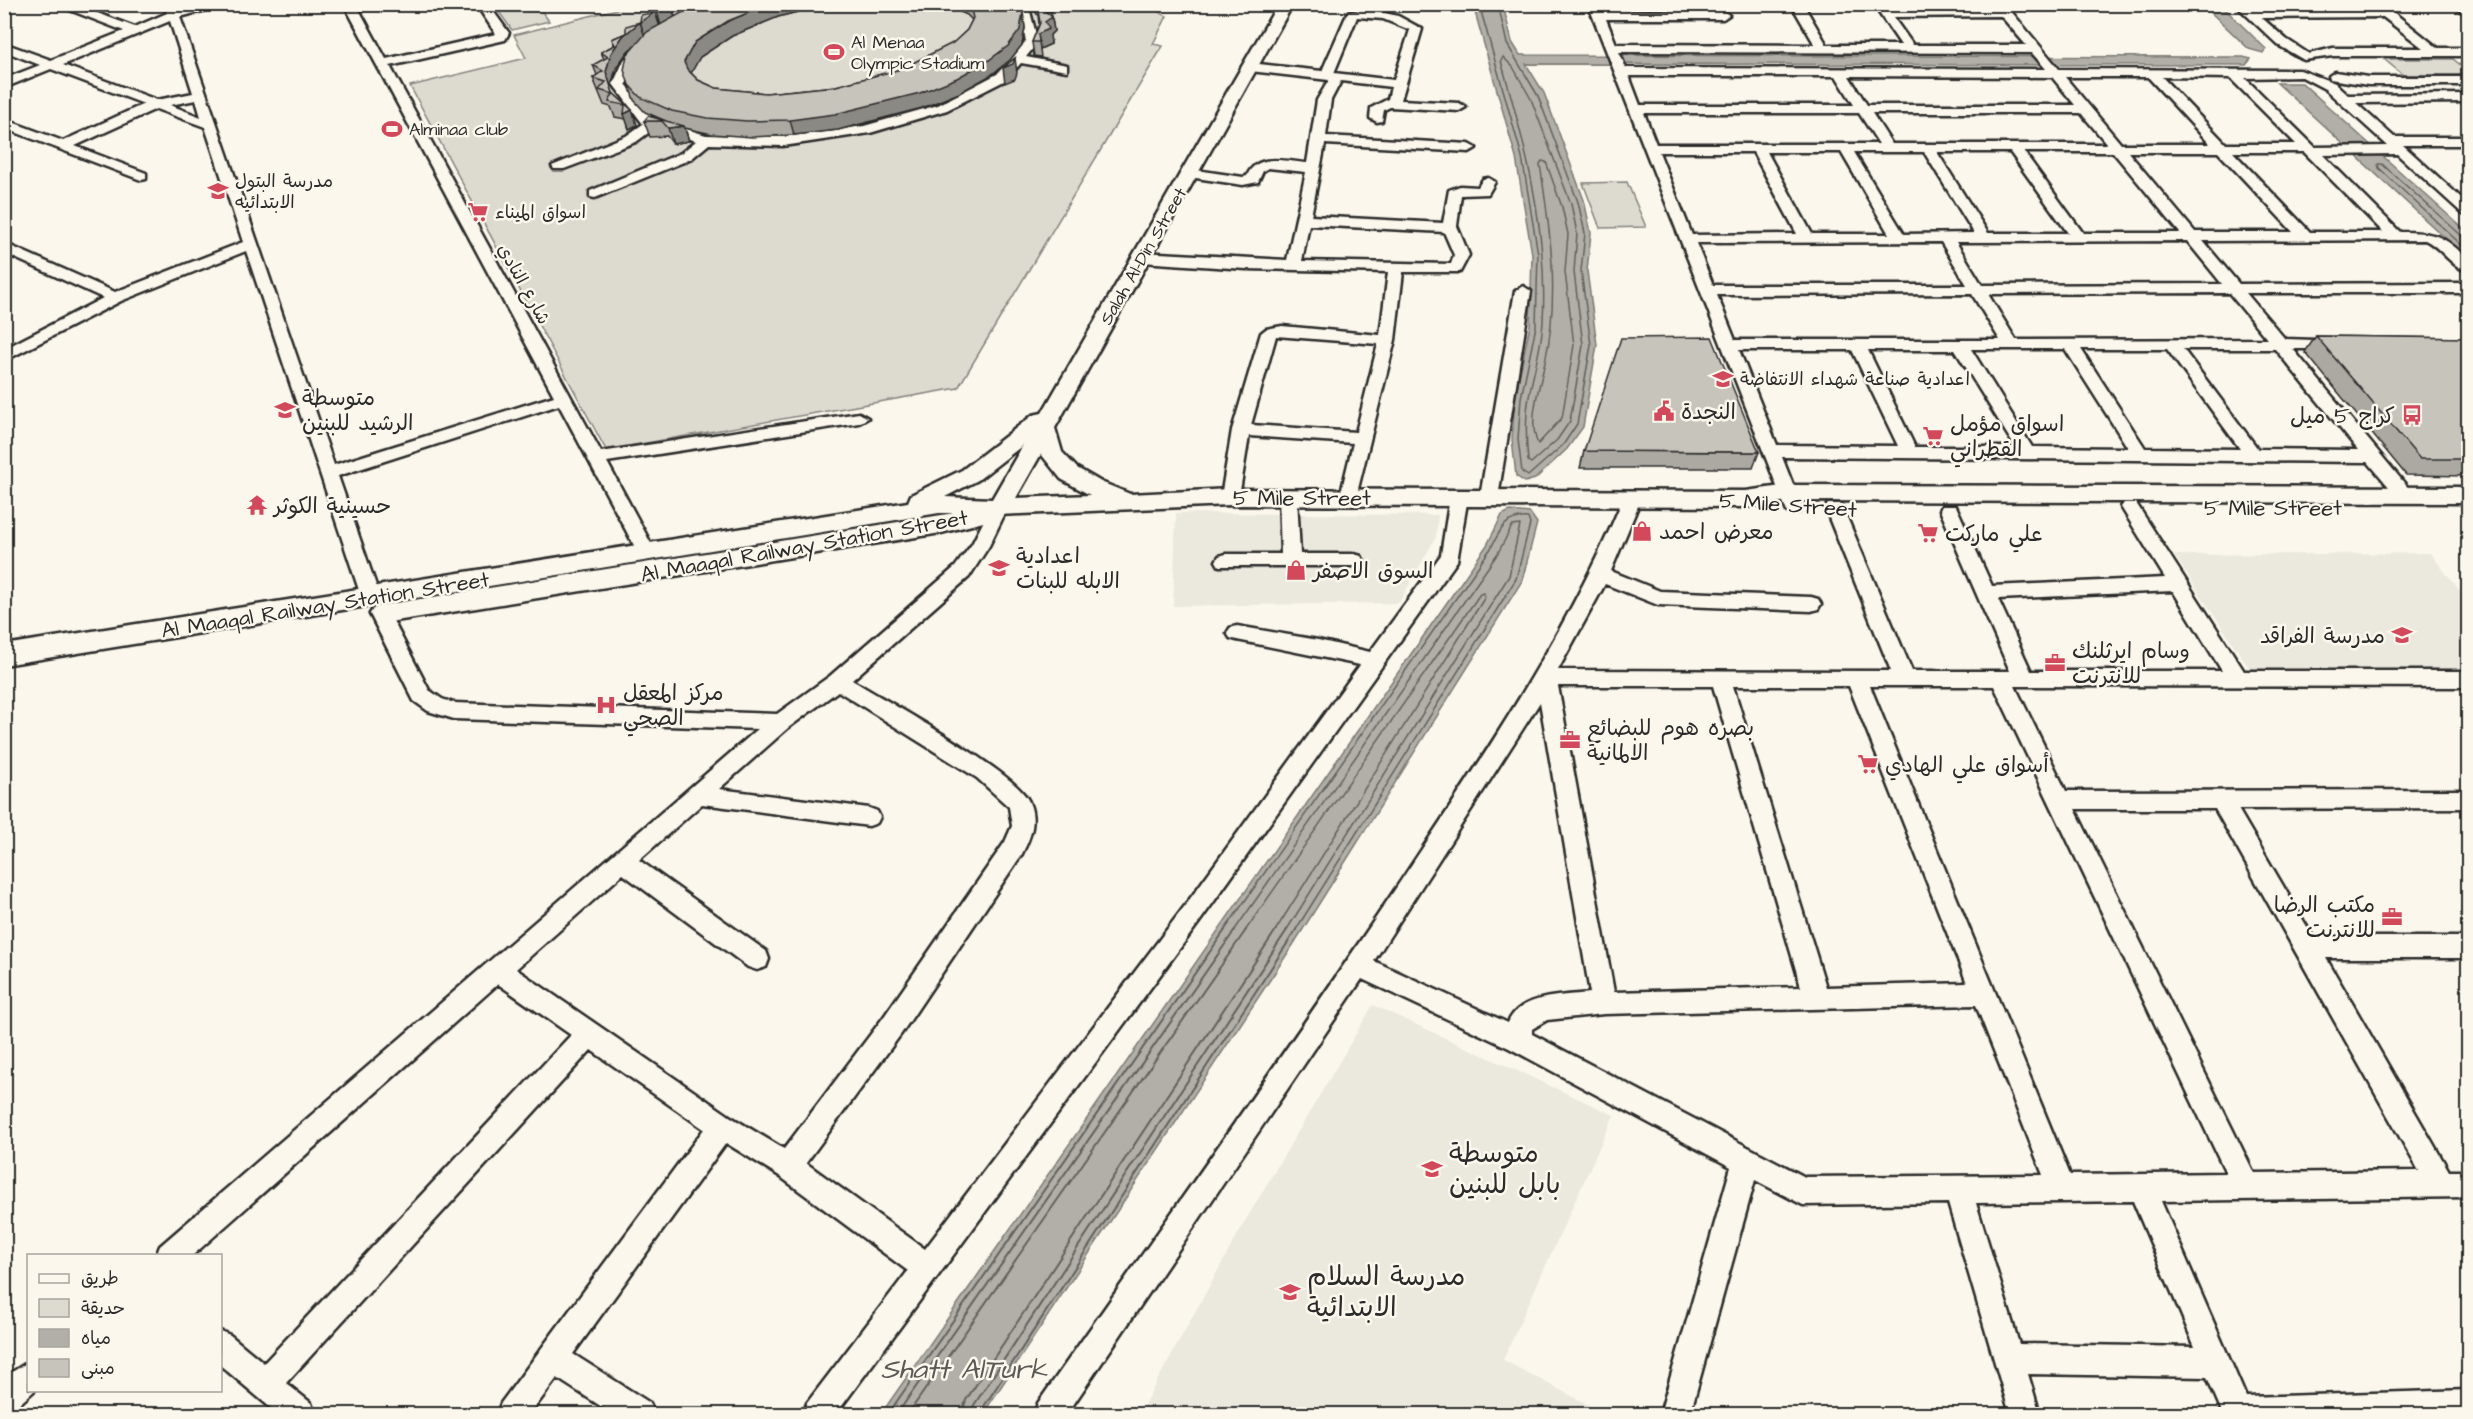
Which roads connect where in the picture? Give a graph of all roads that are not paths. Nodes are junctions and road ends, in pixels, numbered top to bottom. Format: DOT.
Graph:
graph roads {
  1 [pos="60,4"];
  2 [pos="223,4"];
  3 [pos="350,4"];
  4 [pos="482,4"];
  5 [pos="1022,4"];
  6 [pos="1286,4"];
  7 [pos="1797,4"];
  8 [pos="2242,4"];
  9 [pos="2337,4"];
  10 [pos="2375,4"];
  11 [pos="2461,4"];
  12 [pos="1881,8"];
  13 [pos="1909,8"];
  14 [pos="2002,8"];
  15 [pos="172,10"];
  16 [pos="1596,10"];
  17 [pos="1693,10"];
  18 [pos="2469,11"];
  19 [pos="2386,13"];
  20 [pos="2252,14"];
  21 [pos="2348,14"];
  22 [pos="1724,19"];
  23 [pos="136,31"];
  24 [pos="652,39"];
  25 [pos="4,47"];
  26 [pos="1611,48"];
  27 [pos="1738,48"];
  28 [pos="1823,48"];
  29 [pos="1909,48"];
  30 [pos="2035,49"];
  31 [pos="2435,52"];
  32 [pos="2469,52"];
  33 [pos="2298,58"];
  34 [pos="1023,60"];
  35 [pos="382,64"];
  36 [pos="52,65"];
  37 [pos="1250,67"];
  38 [pos="1063,68"];
  39 [pos="1621,72"];
  40 [pos="1840,72"];
  41 [pos="2054,72"];
  42 [pos="2150,72"];
  43 [pos="2232,72"];
  44 [pos="2273,72"];
  45 [pos="2304,75"];
  46 [pos="1331,78"];
  47 [pos="2332,80"];
  48 [pos="2469,81"];
  49 [pos="4,84"];
  50 [pos="1398,84"];
  51 [pos="201,95"];
  52 [pos="2469,98"];
  53 [pos="2344,99"];
  54 [pos="1393,103"];
  55 [pos="156,104"];
  56 [pos="1459,107"];
  57 [pos="1635,109"];
  58 [pos="1863,109"];
  59 [pos="2085,109"];
  60 [pos="916,118"];
  61 [pos="1377,118"];
  62 [pos="4,123"];
  63 [pos="651,124"];
  64 [pos="211,125"];
  65 [pos="928,130"];
  66 [pos="707,139"];
  67 [pos="1319,140"];
  68 [pos="2469,141"];
  69 [pos="63,146"];
  70 [pos="2396,146"];
  71 [pos="1469,148"];
  72 [pos="1651,148"];
  73 [pos="1758,148"];
  74 [pos="1845,148"];
  75 [pos="1888,148"];
  76 [pos="1928,148"];
  77 [pos="2014,148"];
  78 [pos="2117,148"];
  79 [pos="2221,148"];
  80 [pos="2309,149"];
  81 [pos="559,166"];
  82 [pos="1313,168"];
  83 [pos="1190,173"];
  84 [pos="141,176"];
  85 [pos="1488,182"];
  86 [pos="2441,186"];
  87 [pos="2459,186"];
  88 [pos="595,194"];
  89 [pos="2469,211"];
  90 [pos="1302,220"];
  91 [pos="1450,228"];
  92 [pos="2396,236"];
  93 [pos="2078,237"];
  94 [pos="2191,237"];
  95 [pos="2306,237"];
  96 [pos="1808,238"];
  97 [pos="1899,238"];
  98 [pos="1946,238"];
  99 [pos="1984,238"];
  100 [pos="1687,239"];
  101 [pos="251,244"];
  102 [pos="4,247"];
  103 [pos="1141,257"];
  104 [pos="1294,266"];
  105 [pos="2469,267"];
  106 [pos="1396,268"];
  107 [pos="2469,288"];
  108 [pos="1977,289"];
  109 [pos="2234,289"];
  110 [pos="1707,290"];
  111 [pos="1523,291"];
  112 [pos="115,298"];
  113 [pos="1387,340"];
  114 [pos="2171,344"];
  115 [pos="2280,344"];
  116 [pos="2351,344"];
  117 [pos="1729,345"];
  118 [pos="1858,345"];
  119 [pos="1960,345"];
  120 [pos="2011,345"];
  121 [pos="2070,345"];
  122 [pos="4,356"];
  123 [pos="564,398"];
  124 [pos="1057,405"];
  125 [pos="859,418"];
  126 [pos="1044,427"];
  127 [pos="1241,430"];
  128 [pos="1363,438"];
  129 [pos="1771,451"];
  130 [pos="1909,452"];
  131 [pos="2027,453"];
  132 [pos="2140,454"];
  133 [pos="2253,455"];
  134 [pos="2373,456"];
  135 [pos="596,458"];
  136 [pos="328,473"];
  137 [pos="2469,495"];
  138 [pos="1349,496"];
  139 [pos="2406,496"];
  140 [pos="1230,497"];
  141 [pos="1288,497"];
  142 [pos="1459,497"];
  143 [pos="1489,497"];
  144 [pos="1632,499"];
  145 [pos="1132,500"];
  146 [pos="1790,500"];
  147 [pos="999,507"];
  148 [pos="2130,507"];
  149 [pos="1834,508"];
  150 [pos="2469,508"];
  151 [pos="1949,510"];
  152 [pos="886,513"];
  153 [pos="646,551"];
  154 [pos="1226,561"];
  155 [pos="1291,561"];
  156 [pos="1354,561"];
  157 [pos="1600,574"];
  158 [pos="2178,584"];
  159 [pos="1986,593"];
  160 [pos="1811,604"];
  161 [pos="375,606"];
  162 [pos="1237,633"];
  163 [pos="4,656"];
  164 [pos="1375,661"];
  165 [pos="4,673"];
  166 [pos="1546,678"];
  167 [pos="1721,679"];
  168 [pos="1857,679"];
  169 [pos="1905,679"];
  170 [pos="2013,679"];
  171 [pos="2238,679"];
  172 [pos="2469,679"];
  173 [pos="837,681"];
  174 [pos="781,722"];
  175 [pos="698,795"];
  176 [pos="2469,799"];
  177 [pos="2061,800"];
  178 [pos="2222,800"];
  179 [pos="869,817"];
  180 [pos="623,861"];
  181 [pos="2469,947"];
  182 [pos="2307,948"];
  183 [pos="757,959"];
  184 [pos="1358,964"];
  185 [pos="499,971"];
  186 [pos="1984,994"];
  187 [pos="1817,998"];
  188 [pos="1604,1004"];
  189 [pos="589,1034"];
  190 [pos="1518,1040"];
  191 [pos="722,1126"];
  192 [pos="1746,1162"];
  193 [pos="788,1166"];
  194 [pos="2455,1184"];
  195 [pos="2246,1186"];
  196 [pos="2141,1187"];
  197 [pos="2062,1188"];
  198 [pos="1958,1189"];
  199 [pos="172,1254"];
  200 [pos="927,1267"];
  201 [pos="222,1347"];
  202 [pos="553,1358"];
  203 [pos="2009,1359"];
  204 [pos="2215,1362"];
  205 [pos="27,1378"];
  206 [pos="266,1384"];
  207 [pos="4,1397"];
  208 [pos="2469,1405"];
  209 [pos="2237,1413"];
  210 [pos="300,1414"];
  211 [pos="512,1414"];
  212 [pos="639,1414"];
  213 [pos="818,1414"];
  214 [pos="1049,1414"];
  215 [pos="1681,1414"];
  216 [pos="2025,1414"];
  1 -- 23 [label="street"];
  2 -- 15 [label="street"];
  3 -- 35 [label="street, شارع النادي"];
  4 -- 35 [label="street"];
  5 -- 34 [label="street"];
  6 -- 37 [label="main road, Salah Al-Din Street"];
  7 -- 28 [label="street"];
  8 -- 20 [label="street"];
  9 -- 21 [label="street"];
  10 -- 19 [label="street"];
  11 -- 18 [label="street"];
  12 -- 13 [label="street"];
  12 -- 29 [label="street"];
  13 -- 14 [label="street"];
  14 -- 30 [label="street"];
  15 -- 23 [label="street"];
  15 -- 51 [label="street"];
  16 -- 17 [label="street"];
  16 -- 26 [label="street"];
  17 -- 22 [label="street"];
  19 -- 21 [label="street"];
  19 -- 31 [label="street"];
  20 -- 21 [label="street"];
  20 -- 33 [label="street"];
  22 -- 27 [label="street"];
  23 -- 36 [label="street"];
  24 -- 63 [label="street"];
  25 -- 36 [label="street"];
  26 -- 27 [label="street"];
  26 -- 39 [label="street"];
  27 -- 28 [label="street"];
  28 -- 29 [label="street"];
  29 -- 30 [label="street"];
  30 -- 41 [label="street"];
  31 -- 32 [label="street"];
  31 -- 33 [label="street"];
  33 -- 44 [label="street"];
  33 -- 45 [label="street"];
  33 -- 47 [label="street"];
  34 -- 38 [label="street"];
  34 -- 60 [label="street"];
  35 -- 123 [label="street, شارع النادي"];
  36 -- 49 [label="street"];
  36 -- 55 [label="street"];
  37 -- 46 [label="street"];
  37 -- 83 [label="main road, Salah Al-Din Street"];
  39 -- 40 [label="street"];
  39 -- 57 [label="street"];
  40 -- 41 [label="street"];
  40 -- 58 [label="street"];
  41 -- 42 [label="street"];
  41 -- 59 [label="street"];
  42 -- 43 [label="street"];
  42 -- 79 [label="street"];
  43 -- 44 [label="street"];
  43 -- 80 [label="street"];
  44 -- 45 [label="street"];
  45 -- 47 [label="street"];
  46 -- 50 [label="street"];
  46 -- 50 [label="street"];
  46 -- 67 [label="street"];
  47 -- 48 [label="street"];
  47 -- 53 [label="street"];
  50 -- 54 [label="street"];
  51 -- 55 [label="street"];
  51 -- 64 [label="street"];
  52 -- 53 [label="street"];
  53 -- 70 [label="street"];
  54 -- 56 [label="street"];
  54 -- 61 [label="street"];
  55 -- 64 [label="street"];
  55 -- 69 [label="street"];
  57 -- 58 [label="street"];
  57 -- 72 [label="street"];
  58 -- 59 [label="street"];
  58 -- 75 [label="street"];
  59 -- 78 [label="street"];
  60 -- 65 [label="street"];
  60 -- 66 [label="street"];
  62 -- 69 [label="street"];
  63 -- 66 [label="street"];
  63 -- 81 [label="street"];
  64 -- 101 [label="street"];
  66 -- 88 [label="street"];
  67 -- 71 [label="street"];
  67 -- 82 [label="street"];
  68 -- 70 [label="street"];
  69 -- 84 [label="street"];
  70 -- 80 [label="street"];
  70 -- 86 [label="street"];
  72 -- 73 [label="street"];
  72 -- 100 [label="street"];
  73 -- 74 [label="street"];
  73 -- 96 [label="street"];
  74 -- 75 [label="street"];
  74 -- 97 [label="street"];
  75 -- 76 [label="street"];
  76 -- 77 [label="street"];
  76 -- 99 [label="street"];
  77 -- 78 [label="street"];
  77 -- 93 [label="street"];
  78 -- 79 [label="street"];
  78 -- 94 [label="street"];
  79 -- 80 [label="street"];
  79 -- 95 [label="street"];
  80 -- 92 [label="street"];
  82 -- 83 [label="street"];
  82 -- 90 [label="street"];
  83 -- 103 [label="main road, Salah Al-Din Street"];
  85 -- 91 [label="street"];
  86 -- 87 [label="street"];
  86 -- 89 [label="street"];
  90 -- 91 [label="street"];
  90 -- 104 [label="street"];
  91 -- 106 [label="street"];
  92 -- 95 [label="street"];
  92 -- 105 [label="street"];
  93 -- 94 [label="street"];
  93 -- 99 [label="street"];
  94 -- 95 [label="street"];
  94 -- 109 [label="street"];
  96 -- 97 [label="street"];
  96 -- 100 [label="street"];
  97 -- 98 [label="street"];
  98 -- 99 [label="street"];
  98 -- 108 [label="street"];
  100 -- 110 [label="street"];
  101 -- 112 [label="street"];
  101 -- 136 [label="street"];
  102 -- 112 [label="street"];
  103 -- 104 [label="street"];
  103 -- 124 [label="main road, Salah Al-Din Street"];
  104 -- 106 [label="street"];
  106 -- 113 [label="street"];
  107 -- 109 [label="street"];
  108 -- 109 [label="street"];
  108 -- 110 [label="street"];
  108 -- 120 [label="street"];
  109 -- 115 [label="street"];
  110 -- 117 [label="street"];
  111 -- 143 [label="street"];
  112 -- 122 [label="street"];
  113 -- 127 [label="street"];
  113 -- 128 [label="street"];
  114 -- 115 [label="street"];
  114 -- 121 [label="street"];
  114 -- 133 [label="street"];
  115 -- 116 [label="street"];
  115 -- 134 [label="street"];
  117 -- 118 [label="street"];
  117 -- 129 [label="street"];
  118 -- 119 [label="street"];
  118 -- 130 [label="street"];
  119 -- 120 [label="street"];
  119 -- 131 [label="street"];
  120 -- 121 [label="street"];
  121 -- 132 [label="street"];
  123 -- 135 [label="street, شارع النادي"];
  123 -- 136 [label="street"];
  124 -- 126 [label="main road, Salah Al-Din Street"];
  124 -- 152 [label="main road"];
  125 -- 135 [label="street"];
  126 -- 145 [label="main road"];
  126 -- 147 [label="main road, Salah Al-Din Street"];
  127 -- 128 [label="street"];
  127 -- 140 [label="street"];
  128 -- 138 [label="street"];
  129 -- 130 [label="street"];
  129 -- 146 [label="street"];
  130 -- 131 [label="street"];
  131 -- 132 [label="street"];
  132 -- 133 [label="street"];
  133 -- 134 [label="street"];
  134 -- 139 [label="street"];
  135 -- 153 [label="street, شارع النادي"];
  136 -- 161 [label="street"];
  137 -- 139 [label="main road, 5 Mile Street"];
  138 -- 141 [label="main road, 5 Mile Street"];
  138 -- 142 [label="main road, 5 Mile Street"];
  139 -- 146 [label="main road, 5 Mile Street"];
  140 -- 141 [label="main road, 5 Mile Street"];
  140 -- 145 [label="main road, 5 Mile Street"];
  141 -- 155 [label="street"];
  142 -- 143 [label="main road, 5 Mile Street"];
  142 -- 164 [label="street"];
  143 -- 144 [label="main road, 5 Mile Street"];
  144 -- 146 [label="main road, 5 Mile Street"];
  144 -- 157 [label="street"];
  145 -- 147 [label="main road, 5 Mile Street"];
  146 -- 149 [label="main road, 5 Mile Street"];
  147 -- 152 [label="main road, Al Maaqal Railway Station Street"];
  147 -- 161 [label="main road, Al Maaqal Railway Station Street"];
  147 -- 173 [label="street"];
  148 -- 150 [label="main road, 5 Mile Street"];
  148 -- 151 [label="main road, 5 Mile Street"];
  148 -- 158 [label="street"];
  149 -- 151 [label="main road, 5 Mile Street"];
  149 -- 169 [label="street"];
  151 -- 159 [label="street"];
  152 -- 153 [label="main road, Al Maaqal Railway Station Street"];
  153 -- 161 [label="main road, Al Maaqal Railway Station Street"];
  154 -- 155 [label="street"];
  155 -- 156 [label="street"];
  157 -- 160 [label="street"];
  157 -- 166 [label="street"];
  158 -- 159 [label="street"];
  158 -- 171 [label="street"];
  159 -- 170 [label="street"];
  161 -- 163 [label="main road, Al Maaqal Railway Station Street"];
  161 -- 165 [label="main road, Al Maaqal Railway Station Street"];
  161 -- 174 [label="street"];
  162 -- 164 [label="street"];
  164 -- 200 [label="street"];
  166 -- 167 [label="street"];
  166 -- 184 [label="street"];
  166 -- 188 [label="street"];
  167 -- 168 [label="street"];
  167 -- 187 [label="street"];
  168 -- 169 [label="street"];
  168 -- 186 [label="street"];
  169 -- 170 [label="street"];
  170 -- 171 [label="street"];
  170 -- 177 [label="street"];
  171 -- 172 [label="street"];
  173 -- 174 [label="street"];
  173 -- 193 [label="street"];
  174 -- 175 [label="street"];
  175 -- 179 [label="street"];
  175 -- 180 [label="street"];
  176 -- 178 [label="street"];
  177 -- 178 [label="street"];
  177 -- 195 [label="street"];
  178 -- 182 [label="street"];
  180 -- 183 [label="street"];
  180 -- 185 [label="street"];
  181 -- 182 [label="street"];
  182 -- 194 [label="street"];
  184 -- 190 [label="street"];
  184 -- 214 [label="street"];
  185 -- 189 [label="street"];
  185 -- 199 [label="street"];
  186 -- 187 [label="street"];
  186 -- 197 [label="street"];
  187 -- 188 [label="street"];
  188 -- 190 [label="street"];
  189 -- 191 [label="street"];
  189 -- 206 [label="street"];
  190 -- 192 [label="street"];
  191 -- 193 [label="street"];
  191 -- 202 [label="street"];
  192 -- 198 [label="street"];
  192 -- 215 [label="street"];
  193 -- 200 [label="street"];
  194 -- 195 [label="street"];
  195 -- 196 [label="street"];
  196 -- 197 [label="street"];
  196 -- 204 [label="street"];
  197 -- 198 [label="street"];
  198 -- 203 [label="street"];
  200 -- 213 [label="street"];
  201 -- 206 [label="street"];
  202 -- 211 [label="street"];
  202 -- 212 [label="street"];
  203 -- 204 [label="street"];
  203 -- 216 [label="street"];
  204 -- 209 [label="street"];
  205 -- 207 [label="street"];
  206 -- 210 [label="street"];
  208 -- 209 [label="street"];
}
